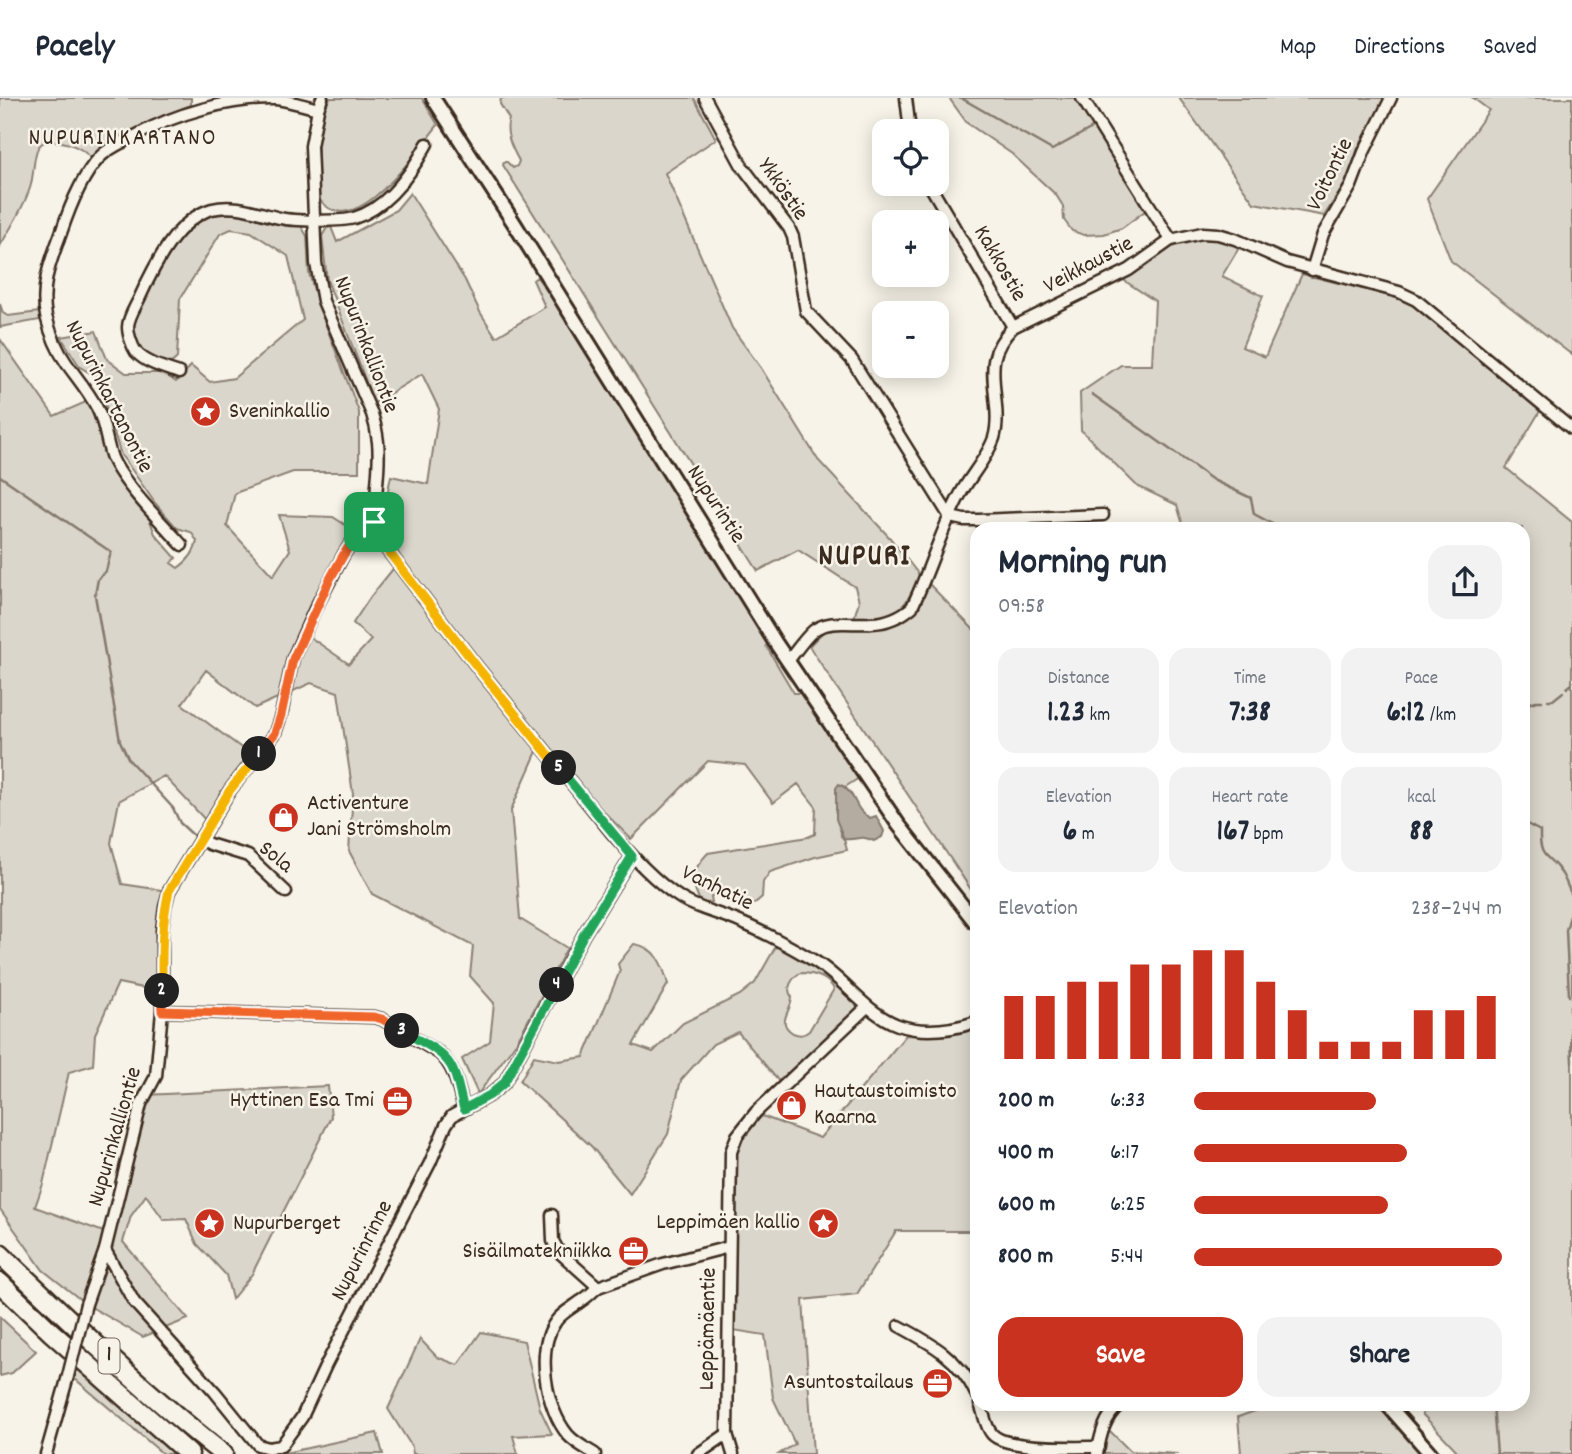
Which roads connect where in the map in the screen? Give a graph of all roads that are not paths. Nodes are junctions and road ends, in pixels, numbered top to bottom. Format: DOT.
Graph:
graph roads {
  1 [pos="276,98"];
  2 [pos="321,98"];
  3 [pos="433,98"];
  4 [pos="705,98"];
  5 [pos="906,98"];
  6 [pos="1082,98"];
  7 [pos="1391,98"];
  8 [pos="317,109"];
  9 [pos="909,119"];
  10 [pos="428,144"];
  11 [pos="936,196"];
  12 [pos="315,220"];
  13 [pos="1171,240"];
  14 [pos="1312,270"];
  15 [pos="1013,327"];
  16 [pos="179,373"];
  17 [pos="1572,429"];
  18 [pos="1103,515"];
  19 [pos="950,517"];
  20 [pos="374,522"];
  21 [pos="182,545"];
  22 [pos="789,661"];
  23 [pos="200,839"];
  24 [pos="632,856"];
  25 [pos="286,892"];
  26 [pos="970,915"];
  27 [pos="867,1007"];
  28 [pos="162,1011"];
  29 [pos="970,1023"];
  30 [pos="464,1109"];
  31 [pos="552,1215"];
  32 [pos="729,1247"];
  33 [pos="105,1250"];
  34 [pos="0,1254"];
  35 [pos="0,1283"];
  36 [pos="598,1287"];
  37 [pos="899,1326"];
  38 [pos="970,1381"];
  39 [pos="983,1411"];
  40 [pos="1114,1411"];
  41 [pos="1393,1411"];
  42 [pos="727,1434"];
  43 [pos="1098,1451"];
  44 [pos="46,1454"];
  45 [pos="189,1454"];
  46 [pos="223,1454"];
  47 [pos="596,1454"];
  48 [pos="698,1454"];
  49 [pos="733,1454"];
  50 [pos="1431,1454"];
  1 -- 8 [label="street, Nupurinkartanontie"];
  1 -- 21 [label="street, Nupurinkartanontie"];
  2 -- 8 [label="street, Nupurinkalliontie"];
  3 -- 22 [label="main road, Nupurintie"];
  4 -- 19 [label="street, Ykköstie"];
  5 -- 9 [label="street"];
  6 -- 13 [label="street"];
  7 -- 14 [label="street, Voitontie"];
  8 -- 12 [label="street, Nupurinkalliontie"];
  10 -- 12 [label="street"];
  11 -- 15 [label="street, Kakkostie"];
  12 -- 16 [label="street"];
  12 -- 20 [label="street, Nupurinkalliontie"];
  13 -- 14 [label="street, Veikkaustie"];
  13 -- 15 [label="street, Veikkaustie"];
  14 -- 17 [label="street, Veikkaustie"];
  15 -- 19 [label="street"];
  18 -- 19 [label="street"];
  19 -- 22 [label="street"];
  20 -- 23 [label="street, Nupurinkalliontie"];
  20 -- 24 [label="street, Vanhatie"];
  22 -- 26 [label="main road, Nupurintie"];
  23 -- 25 [label="street, Sola"];
  23 -- 28 [label="street, Nupurinkalliontie"];
  24 -- 27 [label="street, Vanhatie"];
  24 -- 30 [label="street, Nupurinrinne"];
  27 -- 29 [label="street, Vanhatie"];
  27 -- 32 [label="street, Leppämäentie"];
  28 -- 30 [label="street"];
  28 -- 33 [label="street, Nupurinkalliontie"];
  30 -- 33 [label="street, Nupurinrinne"];
  31 -- 36 [label="street"];
  32 -- 36 [label="street"];
  32 -- 42 [label="street, Leppämäentie"];
  33 -- 44 [label="street, Nupurinkalliontie, bridge"];
  34 -- 46 [label="highway, 1"];
  35 -- 45 [label="highway, 1"];
  36 -- 47 [label="street"];
  37 -- 38 [label="street"];
  39 -- 43 [label="street"];
  40 -- 43 [label="street"];
  41 -- 50 [label="main road"];
  42 -- 48 [label="street"];
  42 -- 49 [label="street, Leppämäentie"];
}
